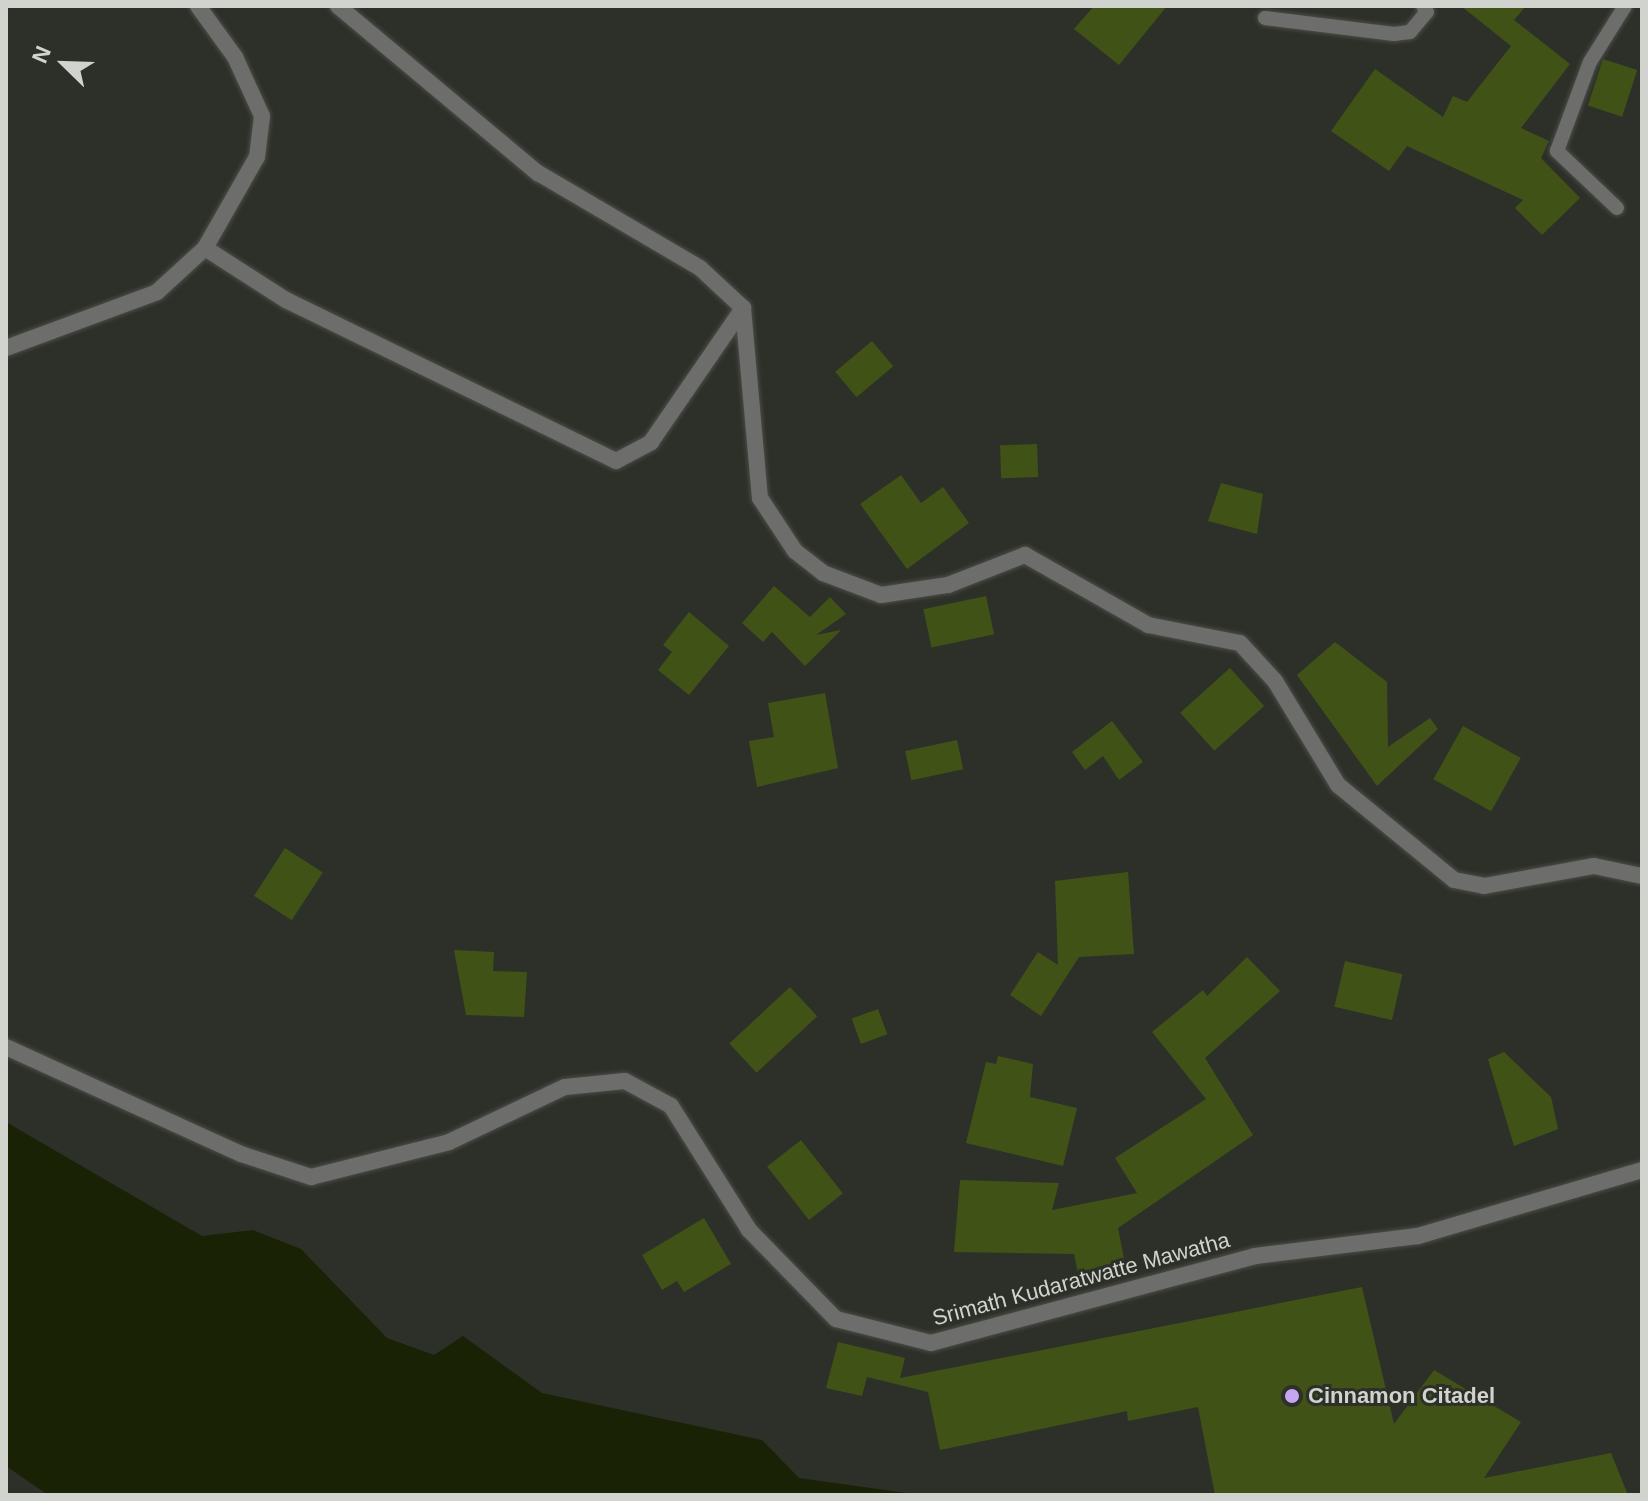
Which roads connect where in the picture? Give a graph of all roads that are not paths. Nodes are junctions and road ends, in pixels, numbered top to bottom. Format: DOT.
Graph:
graph roads {
  1 [pos="198,6"];
  2 [pos="338,6"];
  3 [pos="1423,6"];
  4 [pos="1625,6"];
  5 [pos="1265,18"];
  6 [pos="1617,208"];
  7 [pos="205,248"];
  8 [pos="743,308"];
  9 [pos="6,348"];
  10 [pos="1642,876"];
  11 [pos="6,1047"];
  12 [pos="1642,1170"];
  1 -- 7 [label="street"];
  2 -- 8 [label="street"];
  3 -- 5 [label="lane"];
  4 -- 6 [label="lane"];
  7 -- 8 [label="street"];
  7 -- 9 [label="street"];
  8 -- 10 [label="street"];
  11 -- 12 [label="street, Srimath Kudaratwatte Mawatha"];
}
